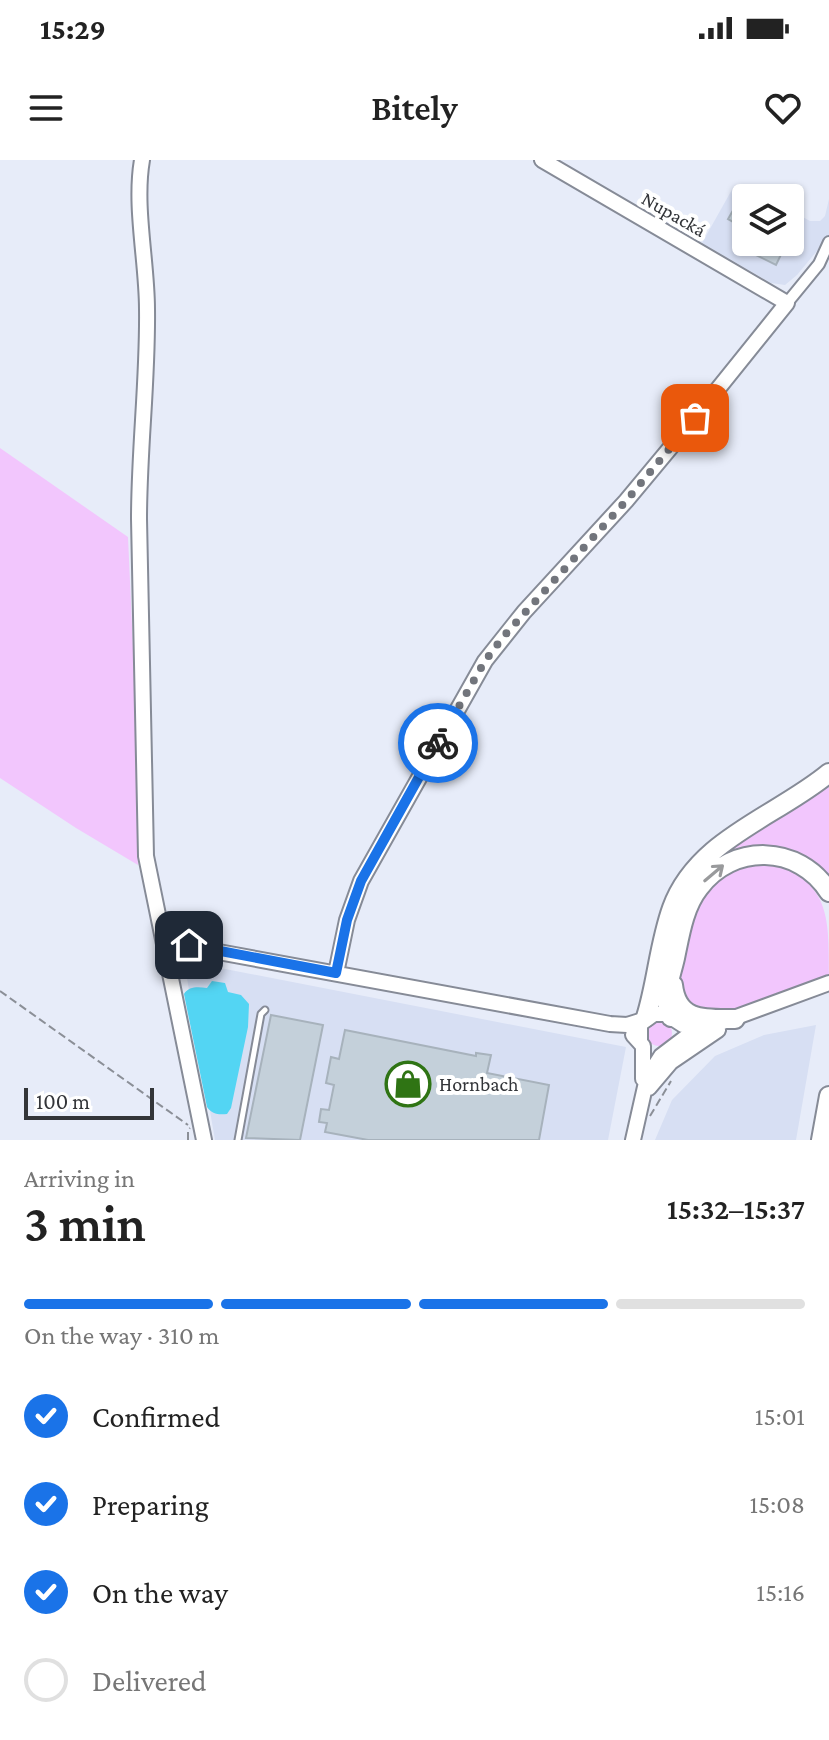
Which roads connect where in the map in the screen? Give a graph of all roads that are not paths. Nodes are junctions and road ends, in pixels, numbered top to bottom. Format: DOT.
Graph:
graph roads {
  1 [pos="142,160"];
  2 [pos="546,161"];
  3 [pos="829,242"];
  4 [pos="787,303"];
  5 [pos="829,773"];
  6 [pos="829,892"];
  7 [pos="164,942"];
  8 [pos="673,965"];
  9 [pos="336,973"];
  10 [pos="829,983"];
  11 [pos="265,1010"];
  12 [pos="645,1019"];
  13 [pos="673,1019"];
  14 [pos="735,1019"];
  15 [pos="610,1024"];
  16 [pos="709,1026"];
  17 [pos="641,1044"];
  18 [pos="672,1049"];
  19 [pos="829,1096"];
  20 [pos="642,1099"];
  21 [pos="827,1120"];
  22 [pos="204,1140"];
  23 [pos="238,1140"];
  24 [pos="633,1140"];
  25 [pos="821,1140"];
  1 -- 7 [label="street"];
  2 -- 4 [label="street, Nupacká"];
  3 -- 4 [label="street"];
  4 -- 9 [label="street"];
  5 -- 12 [label="highway"];
  8 -- 6 [label="highway, one-way"];
  7 -- 9 [label="street"];
  7 -- 22 [label="street"];
  8 -- 13 [label="highway"];
  8 -- 14 [label="highway"];
  9 -- 15 [label="street"];
  10 -- 14 [label="street"];
  11 -- 23 [label="lane"];
  12 -- 13 [label="street"];
  12 -- 15 [label="street"];
  12 -- 17 [label="street"];
  13 -- 16 [label="street"];
  13 -- 18 [label="street"];
  14 -- 16 [label="street"];
  14 -- 20 [label="street"];
  15 -- 17 [label="street"];
  16 -- 18 [label="street"];
  17 -- 18 [label="street"];
  17 -- 20 [label="street"];
  18 -- 20 [label="street"];
  19 -- 21 [label="highway"];
  20 -- 24 [label="street"];
  21 -- 25 [label="highway"];
}
